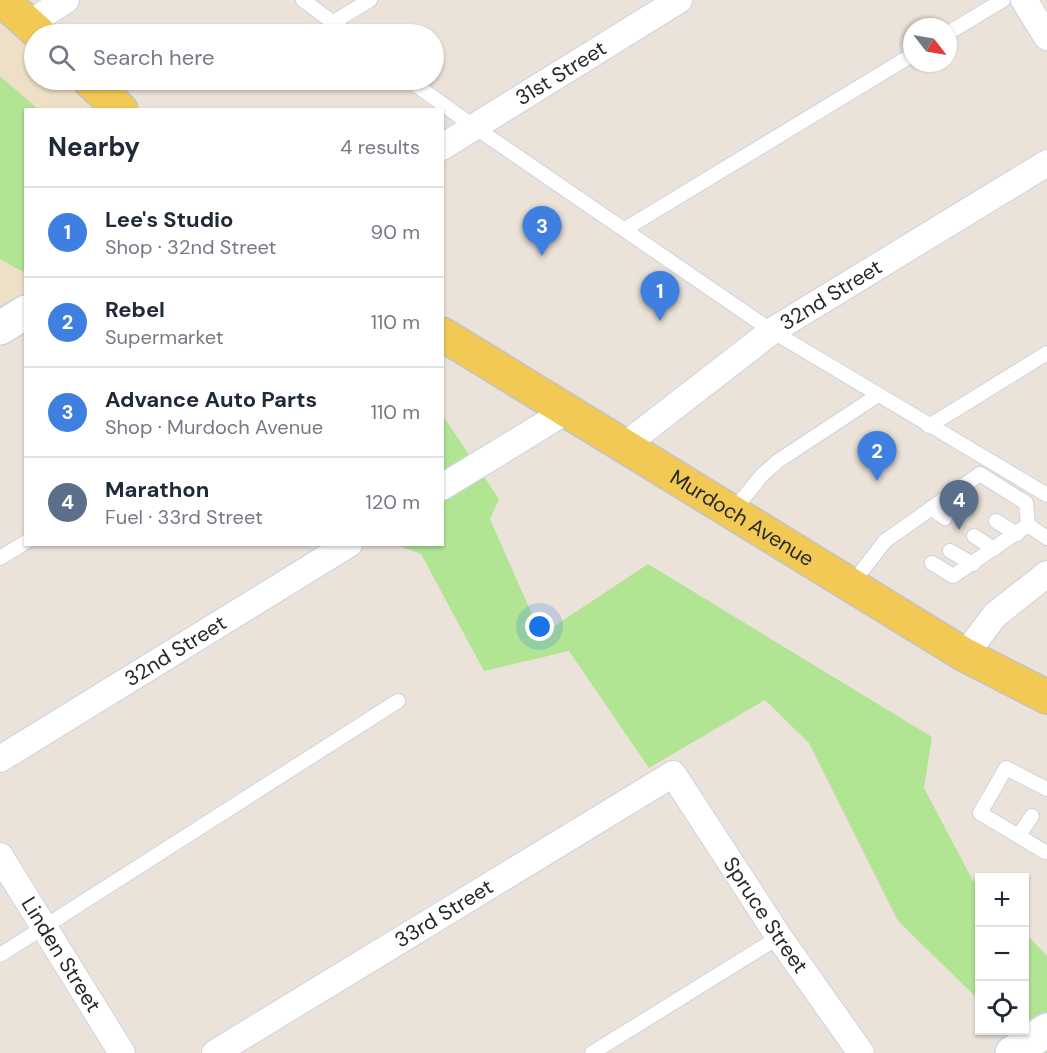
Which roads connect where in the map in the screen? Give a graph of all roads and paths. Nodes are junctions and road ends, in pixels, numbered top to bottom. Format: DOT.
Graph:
graph roads {
  1 [pos="2,0"];
  2 [pos="66,0"];
  3 [pos="303,0"];
  4 [pos="370,0"];
  5 [pos="679,0"];
  6 [pos="1003,0"];
  7 [pos="1024,0"];
  8 [pos="332,23"];
  9 [pos="28,24"];
  10 [pos="40,24"];
  11 [pos="957,28"];
  12 [pos="1047,37"];
  13 [pos="903,60"];
  14 [pos="100,90"];
  15 [pos="423,90"];
  16 [pos="119,108"];
  17 [pos="473,126"];
  18 [pos="444,146"];
  19 [pos="1047,163"];
  20 [pos="625,229"];
  21 [pos="24,313"];
  22 [pos="0,328"];
  23 [pos="772,331"];
  24 [pos="444,335"];
  25 [pos="1047,352"];
  26 [pos="878,395"];
  27 [pos="568,410"];
  28 [pos="929,426"];
  29 [pos="626,445"];
  30 [pos="444,486"];
  31 [pos="953,493"];
  32 [pos="1047,495"];
  33 [pos="969,504"];
  34 [pos="931,508"];
  35 [pos="733,512"];
  36 [pos="945,518"];
  37 [pos="996,521"];
  38 [pos="1028,525"];
  39 [pos="906,526"];
  40 [pos="920,534"];
  41 [pos="1017,534"];
  42 [pos="891,536"];
  43 [pos="974,536"];
  44 [pos="1047,538"];
  45 [pos="24,543"];
  46 [pos="903,544"];
  47 [pos="346,546"];
  48 [pos="994,549"];
  49 [pos="950,551"];
  50 [pos="0,558"];
  51 [pos="932,563"];
  52 [pos="973,564"];
  53 [pos="1047,574"];
  54 [pos="851,585"];
  55 [pos="966,655"];
  56 [pos="1047,697"];
  57 [pos="398,701"];
  58 [pos="0,759"];
  59 [pos="673,774"];
  60 [pos="1045,792"];
  61 [pos="1032,816"];
  62 [pos="1019,836"];
  63 [pos="1045,848"];
  64 [pos="0,856"];
  65 [pos="44,927"];
  66 [pos="779,937"];
  67 [pos="0,955"];
  68 [pos="1047,1030"];
  69 [pos="122,1053"];
  70 [pos="215,1053"];
  71 [pos="592,1053"];
  72 [pos="861,1053"];
  73 [pos="1012,1053"];
  1 -- 9 [label="main road"];
  2 -- 10 [label="street"];
  3 -- 8 [label="lane"];
  4 -- 8 [label="lane"];
  5 -- 17 [label="street, 31st Street"];
  6 -- 11 [label="lane"];
  7 -- 12 [label="street"];
  13 -- 20 [label="lane"];
  14 -- 16 [label="main road"];
  15 -- 17 [label="lane"];
  17 -- 18 [label="street, 31st Street"];
  17 -- 20 [label="lane"];
  19 -- 23 [label="street, 32nd Street"];
  20 -- 23 [label="lane"];
  21 -- 22 [label="street"];
  23 -- 26 [label="lane"];
  23 -- 29 [label="street, 32nd Street"];
  24 -- 27 [label="main road, Murdoch Avenue"];
  25 -- 28 [label="lane"];
  26 -- 28 [label="lane"];
  26 -- 35 [label="lane"];
  27 -- 29 [label="main road, Murdoch Avenue"];
  27 -- 30 [label="street"];
  28 -- 32 [label="lane"];
  29 -- 35 [label="main road, Murdoch Avenue"];
  31 -- 33 [label="lane"];
  31 -- 34 [label="lane"];
  31 -- 38 [label="lane"];
  34 -- 36 [label="lane"];
  34 -- 39 [label="lane"];
  35 -- 54 [label="main road, Murdoch Avenue"];
  37 -- 41 [label="lane"];
  38 -- 41 [label="lane"];
  38 -- 44 [label="lane"];
  39 -- 40 [label="lane"];
  39 -- 42 [label="lane"];
  41 -- 48 [label="lane"];
  42 -- 46 [label="lane"];
  42 -- 54 [label="lane"];
  43 -- 48 [label="lane"];
  45 -- 50 [label="lane"];
  47 -- 58 [label="street, 32nd Street"];
  48 -- 52 [label="lane"];
  49 -- 52 [label="lane"];
  51 -- 52 [label="lane"];
  53 -- 55 [label="street"];
  54 -- 55 [label="main road, Murdoch Avenue"];
  55 -- 56 [label="main road, Murdoch Avenue"];
  57 -- 65 [label="lane"];
  59 -- 66 [label="street, Spruce Street"];
  59 -- 70 [label="street, 33rd Street"];
  60 -- 62 [label="lane"];
  61 -- 62 [label="lane"];
  62 -- 63 [label="lane"];
  64 -- 65 [label="street, Linden Street"];
  65 -- 67 [label="lane"];
  65 -- 69 [label="street, Linden Street"];
  66 -- 71 [label="lane"];
  66 -- 72 [label="street, Spruce Street"];
  68 -- 73 [label="street"];
}
